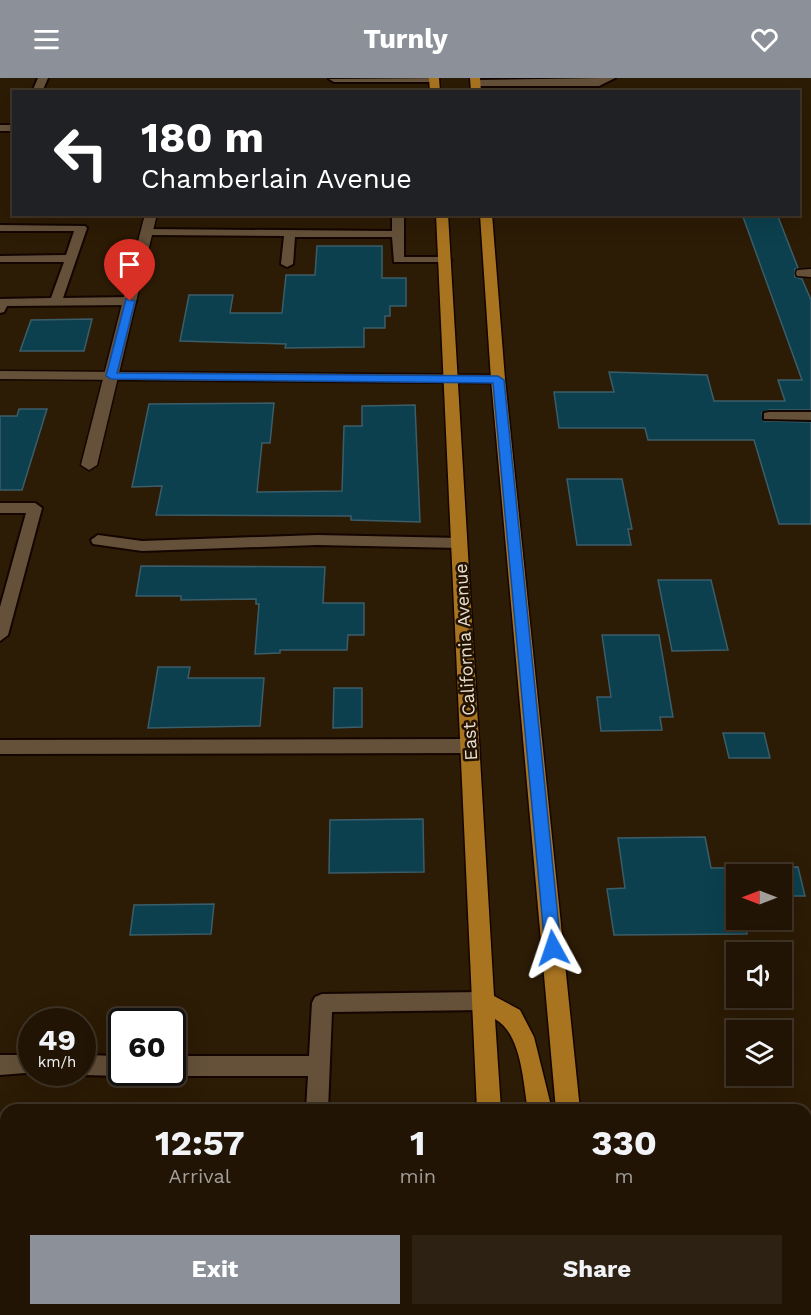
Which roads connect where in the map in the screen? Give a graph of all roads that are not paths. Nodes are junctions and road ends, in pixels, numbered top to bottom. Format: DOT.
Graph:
graph roads {
  1 [pos="434,78"];
  2 [pos="334,79"];
  3 [pos="610,79"];
  4 [pos="476,84"];
  5 [pos="151,216"];
  6 [pos="398,216"];
  7 [pos="442,216"];
  8 [pos="486,216"];
  9 [pos="0,228"];
  10 [pos="147,232"];
  11 [pos="290,233"];
  12 [pos="398,234"];
  13 [pos="72,258"];
  14 [pos="0,259"];
  15 [pos="445,260"];
  16 [pos="287,264"];
  17 [pos="130,301"];
  18 [pos="56,302"];
  19 [pos="0,309"];
  20 [pos="0,375"];
  21 [pos="111,376"];
  22 [pos="452,379"];
  23 [pos="498,380"];
  24 [pos="769,416"];
  25 [pos="811,416"];
  26 [pos="90,465"];
  27 [pos="0,508"];
  28 [pos="99,540"];
  29 [pos="460,543"];
  30 [pos="0,635"];
  31 [pos="470,746"];
  32 [pos="0,747"];
  33 [pos="483,1001"];
  34 [pos="0,1065"];
  35 [pos="18,1065"];
  36 [pos="186,1066"];
  37 [pos="319,1066"];
  38 [pos="317,1104"];
  39 [pos="489,1104"];
  40 [pos="539,1104"];
  41 [pos="567,1104"];
  1 -- 2 [label="lane"];
  3 -- 4 [label="lane"];
  5 -- 10 [label="street"];
  6 -- 12 [label="lane"];
  7 -- 15 [label="main road, East California Avenue"];
  8 -- 23 [label="main road"];
  9 -- 13 [label="lane"];
  10 -- 11 [label="lane"];
  10 -- 17 [label="street"];
  11 -- 12 [label="lane"];
  11 -- 16 [label="lane"];
  12 -- 15 [label="lane"];
  13 -- 14 [label="lane"];
  13 -- 18 [label="lane"];
  15 -- 22 [label="main road, East California Avenue"];
  17 -- 18 [label="lane"];
  17 -- 21 [label="street"];
  18 -- 19 [label="lane"];
  20 -- 21 [label="street"];
  21 -- 22 [label="street"];
  21 -- 26 [label="street"];
  22 -- 23 [label="street"];
  22 -- 29 [label="main road, East California Avenue"];
  23 -- 41 [label="main road"];
  24 -- 25 [label="lane"];
  27 -- 30 [label="lane"];
  28 -- 29 [label="lane"];
  29 -- 31 [label="main road, East California Avenue"];
  31 -- 32 [label="lane"];
  31 -- 33 [label="main road, East California Avenue"];
  33 -- 37 [label="lane"];
  33 -- 39 [label="main road, East California Avenue"];
  33 -- 40 [label="main road"];
  34 -- 35 [label="lane"];
  36 -- 37 [label="lane"];
  37 -- 38 [label="lane"];
}
